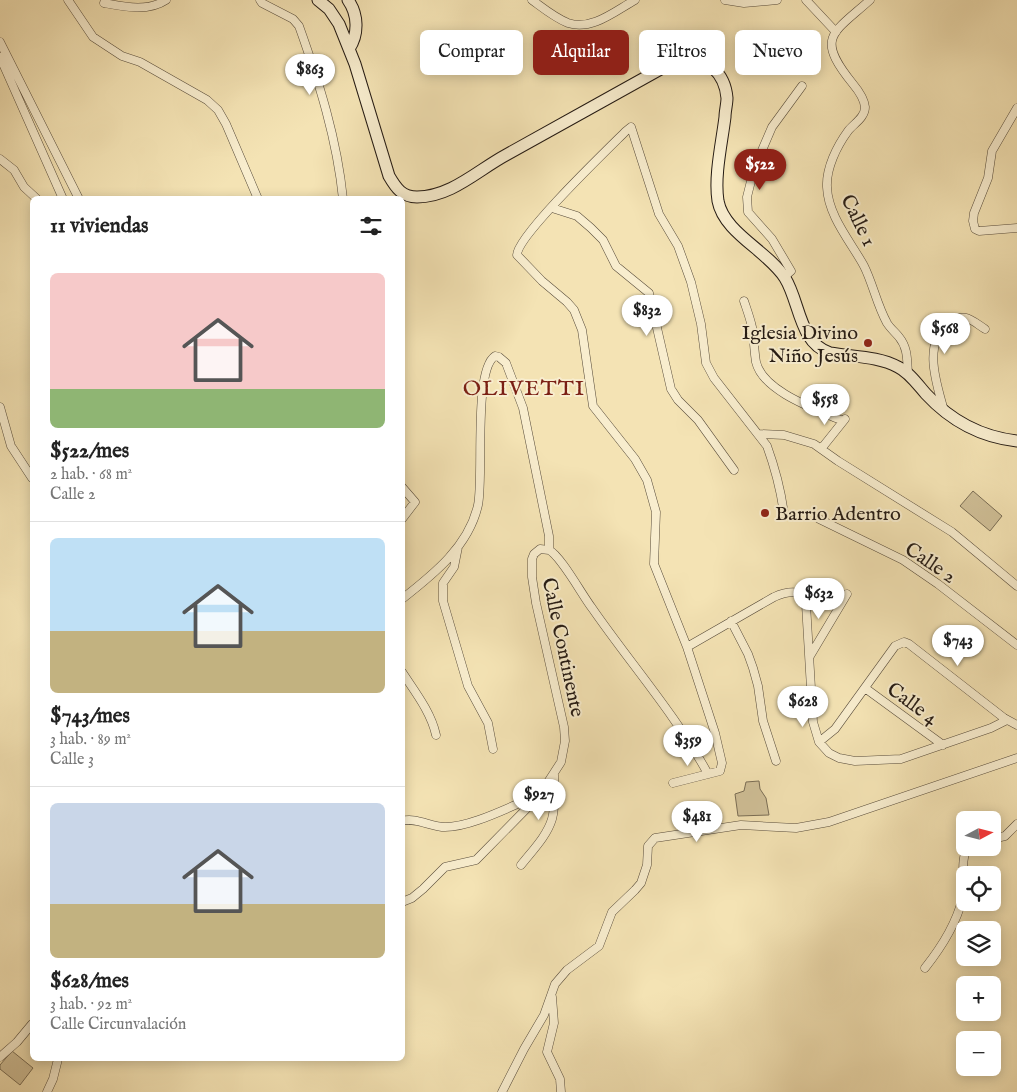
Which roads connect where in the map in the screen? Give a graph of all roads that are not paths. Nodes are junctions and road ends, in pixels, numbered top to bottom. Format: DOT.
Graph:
graph roads {
  1 [pos="68,0"];
  2 [pos="166,0"];
  3 [pos="260,0"];
  4 [pos="318,0"];
  5 [pos="348,0"];
  6 [pos="532,0"];
  7 [pos="636,0"];
  8 [pos="725,0"];
  9 [pos="776,0"];
  10 [pos="806,0"];
  11 [pos="870,0"];
  12 [pos="104,3"];
  13 [pos="836,32"];
  14 [pos="0,42"];
  15 [pos="349,49"];
  16 [pos="0,57"];
  17 [pos="802,86"];
  18 [pos="1017,108"];
  19 [pos="0,159"];
  20 [pos="34,196"];
  21 [pos="62,196"];
  22 [pos="77,196"];
  23 [pos="257,196"];
  24 [pos="343,196"];
  25 [pos="552,208"];
  26 [pos="1017,228"];
  27 [pos="784,277"];
  28 [pos="744,301"];
  29 [pos="985,329"];
  30 [pos="908,374"];
  31 [pos="0,407"];
  32 [pos="944,411"];
  33 [pos="759,434"];
  34 [pos="1015,442"];
  35 [pos="821,449"];
  36 [pos="734,470"];
  37 [pos="30,475"];
  38 [pos="405,490"];
  39 [pos="784,514"];
  40 [pos="405,515"];
  41 [pos="819,520"];
  42 [pos="459,545"];
  43 [pos="550,550"];
  44 [pos="1017,586"];
  45 [pos="847,594"];
  46 [pos="405,596"];
  47 [pos="732,621"];
  48 [pos="1017,644"];
  49 [pos="687,646"];
  50 [pos="810,657"];
  51 [pos="405,677"];
  52 [pos="865,688"];
  53 [pos="1007,720"];
  54 [pos="1017,724"];
  55 [pos="436,735"];
  56 [pos="819,742"];
  57 [pos="943,745"];
  58 [pos="493,749"];
  59 [pos="1017,758"];
  60 [pos="776,761"];
  61 [pos="708,774"];
  62 [pos="554,775"];
  63 [pos="674,783"];
  64 [pos="538,796"];
  65 [pos="405,820"];
  66 [pos="1017,824"];
  67 [pos="1001,837"];
  68 [pos="964,856"];
  69 [pos="521,865"];
  70 [pos="405,901"];
  71 [pos="925,968"];
  72 [pos="552,992"];
  73 [pos="30,1026"];
  74 [pos="0,1057"];
  75 [pos="58,1061"];
  76 [pos="47,1092"];
  77 [pos="502,1092"];
  78 [pos="561,1092"];
  1 -- 23 [label="street"];
  2 -- 12 [label="street"];
  3 -- 24 [label="street"];
  4 -- 15 [label="main road"];
  5 -- 15 [label="main road"];
  6 -- 7 [label="street"];
  8 -- 9 [label="street"];
  10 -- 13 [label="street"];
  11 -- 13 [label="street"];
  13 -- 30 [label="street, Calle 1"];
  14 -- 22 [label="street"];
  15 -- 27 [label="main road"];
  16 -- 21 [label="street"];
  17 -- 27 [label="street"];
  18 -- 26 [label="street"];
  19 -- 20 [label="street"];
  25 -- 33 [label="street"];
  25 -- 36 [label="street"];
  25 -- 49 [label="street"];
  27 -- 30 [label="main road"];
  28 -- 35 [label="street"];
  29 -- 32 [label="street"];
  30 -- 32 [label="main road"];
  31 -- 37 [label="street"];
  32 -- 34 [label="main road"];
  33 -- 35 [label="street"];
  33 -- 39 [label="street"];
  35 -- 44 [label="street"];
  38 -- 40 [label="street"];
  41 -- 48 [label="street, Calle 2"];
  42 -- 43 [label="street"];
  42 -- 46 [label="street"];
  42 -- 58 [label="street"];
  43 -- 61 [label="street, Calle Continente"];
  43 -- 62 [label="street, Calle Continente"];
  45 -- 50 [label="street"];
  47 -- 49 [label="street"];
  47 -- 50 [label="street"];
  47 -- 60 [label="street"];
  49 -- 61 [label="street"];
  50 -- 56 [label="street"];
  51 -- 55 [label="street"];
  52 -- 53 [label="street"];
  52 -- 56 [label="street"];
  52 -- 57 [label="street, Calle 4"];
  53 -- 54 [label="street"];
  53 -- 57 [label="street"];
  56 -- 57 [label="street"];
  59 -- 72 [label="street"];
  61 -- 63 [label="street"];
  62 -- 64 [label="street, Calle Continente"];
  62 -- 69 [label="street"];
  64 -- 65 [label="street"];
  64 -- 70 [label="street, Calle Continente"];
  66 -- 67 [label="street"];
  68 -- 71 [label="street"];
  72 -- 77 [label="street"];
  72 -- 78 [label="street"];
  73 -- 74 [label="street"];
  75 -- 76 [label="street"];
}
